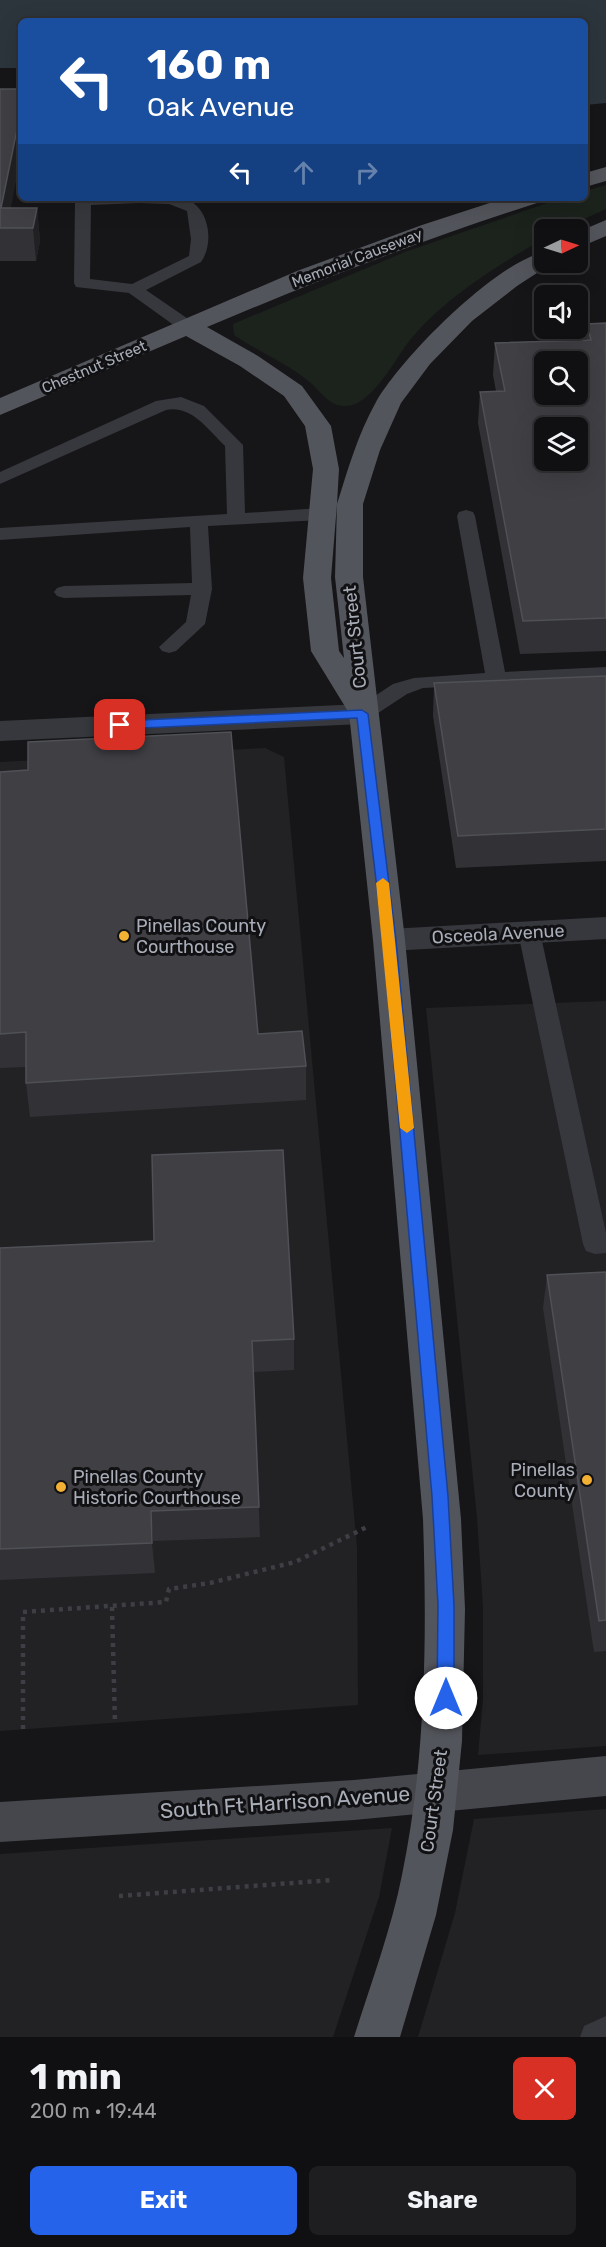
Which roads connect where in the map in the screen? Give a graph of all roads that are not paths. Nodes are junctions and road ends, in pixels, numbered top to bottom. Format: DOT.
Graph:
graph roads {
  1 [pos="606,174"];
  2 [pos="588,179"];
  3 [pos="83,201"];
  4 [pos="176,201"];
  5 [pos="520,201"];
  6 [pos="606,227"];
  7 [pos="588,236"];
  8 [pos="534,265"];
  9 [pos="135,289"];
  10 [pos="188,327"];
  11 [pos="0,407"];
  12 [pos="0,479"];
  13 [pos="321,514"];
  14 [pos="466,516"];
  15 [pos="236,519"];
  16 [pos="199,521"];
  17 [pos="0,534"];
  18 [pos="202,589"];
  19 [pos="64,592"];
  20 [pos="169,647"];
  21 [pos="606,673"];
  22 [pos="496,678"];
  23 [pos="362,714"];
  24 [pos="0,731"];
  25 [pos="606,928"];
  26 [pos="529,932"];
  27 [pos="390,940"];
  28 [pos="606,1243"];
  29 [pos="606,1776"];
  30 [pos="438,1791"];
  31 [pos="0,1822"];
  32 [pos="606,2031"];
  33 [pos="377,2037"];
  34 [pos="595,2037"];
  1 -- 2 [label="main road"];
  3 -- 9 [label="lane"];
  4 -- 9 [label="lane"];
  5 -- 10 [label="main road, Memorial Causeway"];
  6 -- 7 [label="main road"];
  8 -- 23 [label="main road, Court Street"];
  9 -- 10 [label="lane"];
  10 -- 11 [label="main road, Chestnut Street"];
  10 -- 13 [label="main road"];
  12 -- 15 [label="lane"];
  13 -- 15 [label="lane"];
  13 -- 23 [label="main road"];
  14 -- 22 [label="lane"];
  15 -- 16 [label="lane"];
  16 -- 17 [label="lane"];
  16 -- 18 [label="lane"];
  18 -- 19 [label="lane"];
  18 -- 20 [label="lane"];
  21 -- 22 [label="lane"];
  22 -- 23 [label="lane"];
  23 -- 24 [label="street"];
  23 -- 27 [label="main road, Court Street"];
  25 -- 26 [label="street, Osceola Avenue"];
  26 -- 27 [label="street, Osceola Avenue"];
  26 -- 28 [label="lane"];
  27 -- 30 [label="main road, Court Street"];
  29 -- 30 [label="street, South Ft Harrison Avenue"];
  30 -- 31 [label="street, South Ft Harrison Avenue"];
  30 -- 33 [label="main road, Court Street"];
  32 -- 34 [label="lane"];
}
